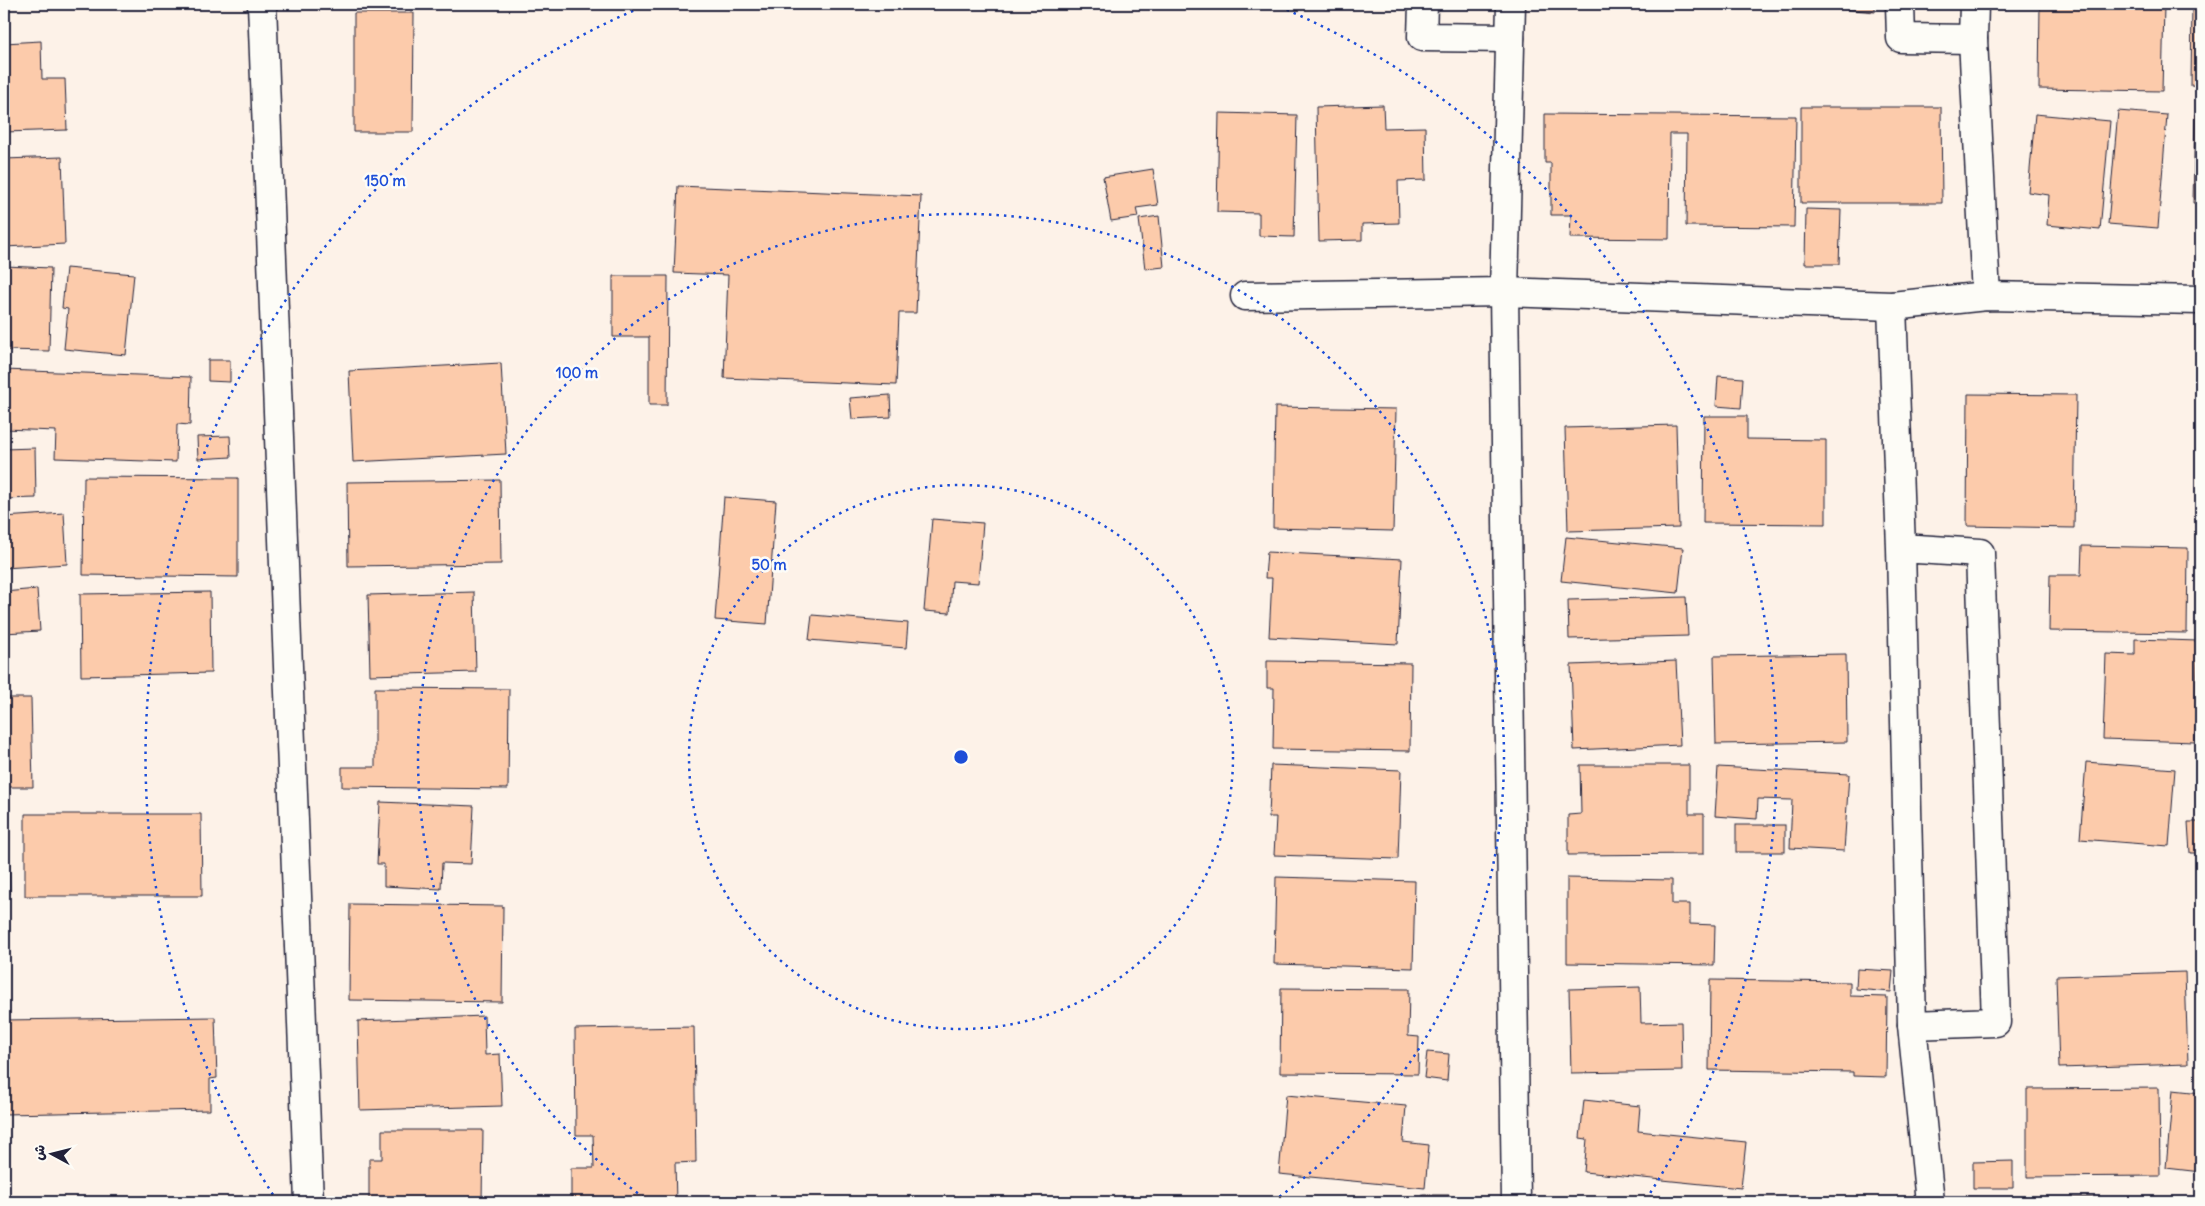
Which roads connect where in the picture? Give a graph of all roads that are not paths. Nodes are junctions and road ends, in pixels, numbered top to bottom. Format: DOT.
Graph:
graph roads {
  1 [pos="262,4"];
  2 [pos="1422,4"];
  3 [pos="1511,4"];
  4 [pos="1900,4"];
  5 [pos="1974,4"];
  6 [pos="1510,38"];
  7 [pos="1973,39"];
  8 [pos="1504,292"];
  9 [pos="1245,296"];
  10 [pos="1986,296"];
  11 [pos="2201,300"];
  12 [pos="1892,306"];
  13 [pos="1901,548"];
  14 [pos="1912,1025"];
  15 [pos="309,1202"];
  16 [pos="1516,1202"];
  17 [pos="1930,1202"];
  1 -- 15 [label="street"];
  2 -- 6 [label="street"];
  3 -- 6 [label="street"];
  4 -- 7 [label="street"];
  5 -- 7 [label="street"];
  6 -- 8 [label="street"];
  7 -- 10 [label="street"];
  8 -- 9 [label="street"];
  8 -- 12 [label="street"];
  8 -- 16 [label="street"];
  10 -- 11 [label="street"];
  10 -- 12 [label="street"];
  12 -- 13 [label="street"];
  13 -- 14 [label="street"];
  13 -- 14 [label="street"];
  14 -- 17 [label="street"];
}
